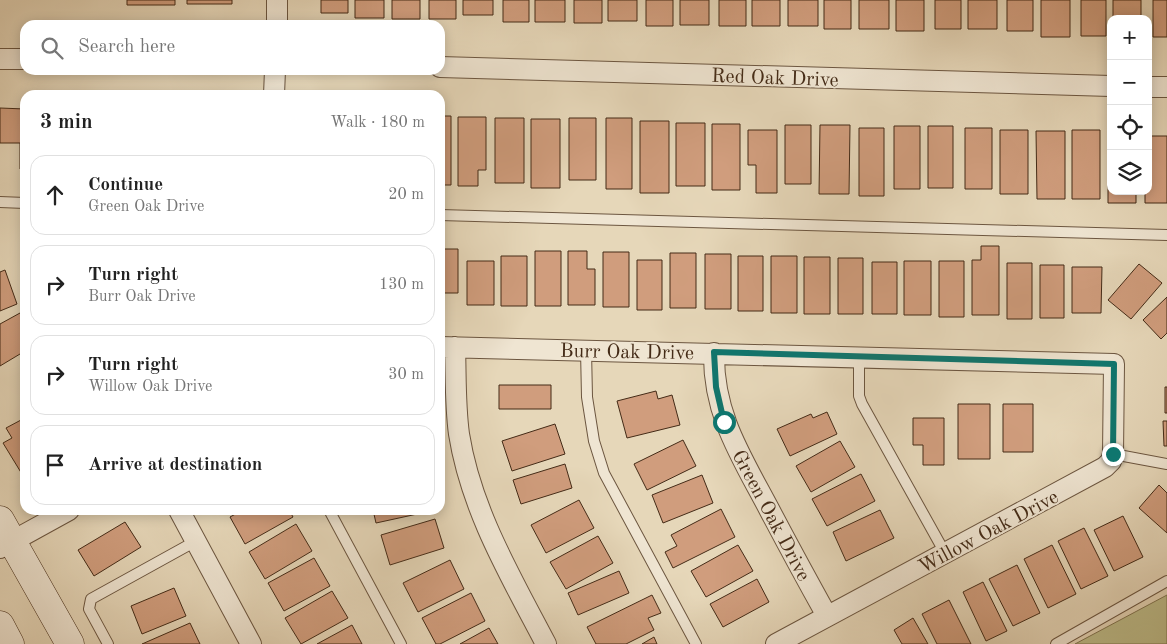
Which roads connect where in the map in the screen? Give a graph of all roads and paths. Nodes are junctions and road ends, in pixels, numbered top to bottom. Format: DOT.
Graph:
graph roads {
  1 [pos="277,0"];
  2 [pos="276,20"];
  3 [pos="0,59"];
  4 [pos="20,59"];
  5 [pos="445,67"];
  6 [pos="275,75"];
  7 [pos="1107,86"];
  8 [pos="1152,87"];
  9 [pos="1167,87"];
  10 [pos="274,90"];
  11 [pos="0,202"];
  12 [pos="20,203"];
  13 [pos="445,215"];
  14 [pos="1167,235"];
  15 [pos="447,347"];
  16 [pos="586,350"];
  17 [pos="714,352"];
  18 [pos="858,357"];
  19 [pos="1113,454"];
  20 [pos="1167,464"];
  21 [pos="57,515"];
  22 [pos="182,515"];
  23 [pos="332,515"];
  24 [pos="4,537"];
  25 [pos="196,542"];
  26 [pos="945,553"];
  27 [pos="1167,581"];
  28 [pos="827,616"];
  29 [pos="0,625"];
  30 [pos="10,644"];
  31 [pos="70,644"];
  32 [pos="108,644"];
  33 [pos="251,644"];
  34 [pos="401,644"];
  35 [pos="546,644"];
  36 [pos="696,644"];
  37 [pos="776,644"];
  38 [pos="1056,644"];
  1 -- 2 [label="street"];
  3 -- 4 [label="street"];
  5 -- 7 [label="street, Red Oak Drive"];
  6 -- 10 [label="street"];
  8 -- 9 [label="street"];
  11 -- 12 [label="lane"];
  13 -- 14 [label="lane"];
  15 -- 16 [label="street, Burr Oak Drive"];
  15 -- 35 [label="street"];
  16 -- 17 [label="street, Burr Oak Drive"];
  16 -- 36 [label="lane"];
  17 -- 18 [label="street, Burr Oak Drive"];
  17 -- 28 [label="street, Green Oak Drive"];
  18 -- 19 [label="street, Burr Oak Drive"];
  18 -- 26 [label="lane"];
  19 -- 20 [label="lane"];
  19 -- 26 [label="street, Willow Oak Drive"];
  21 -- 24 [label="street"];
  22 -- 25 [label="street"];
  23 -- 34 [label="lane"];
  24 -- 31 [label="main road"];
  25 -- 32 [label="lane"];
  25 -- 33 [label="street"];
  26 -- 28 [label="street, Willow Oak Drive"];
  27 -- 38 [label="lane"];
  28 -- 37 [label="street, Willow Oak Drive"];
  29 -- 30 [label="main road"];
}
